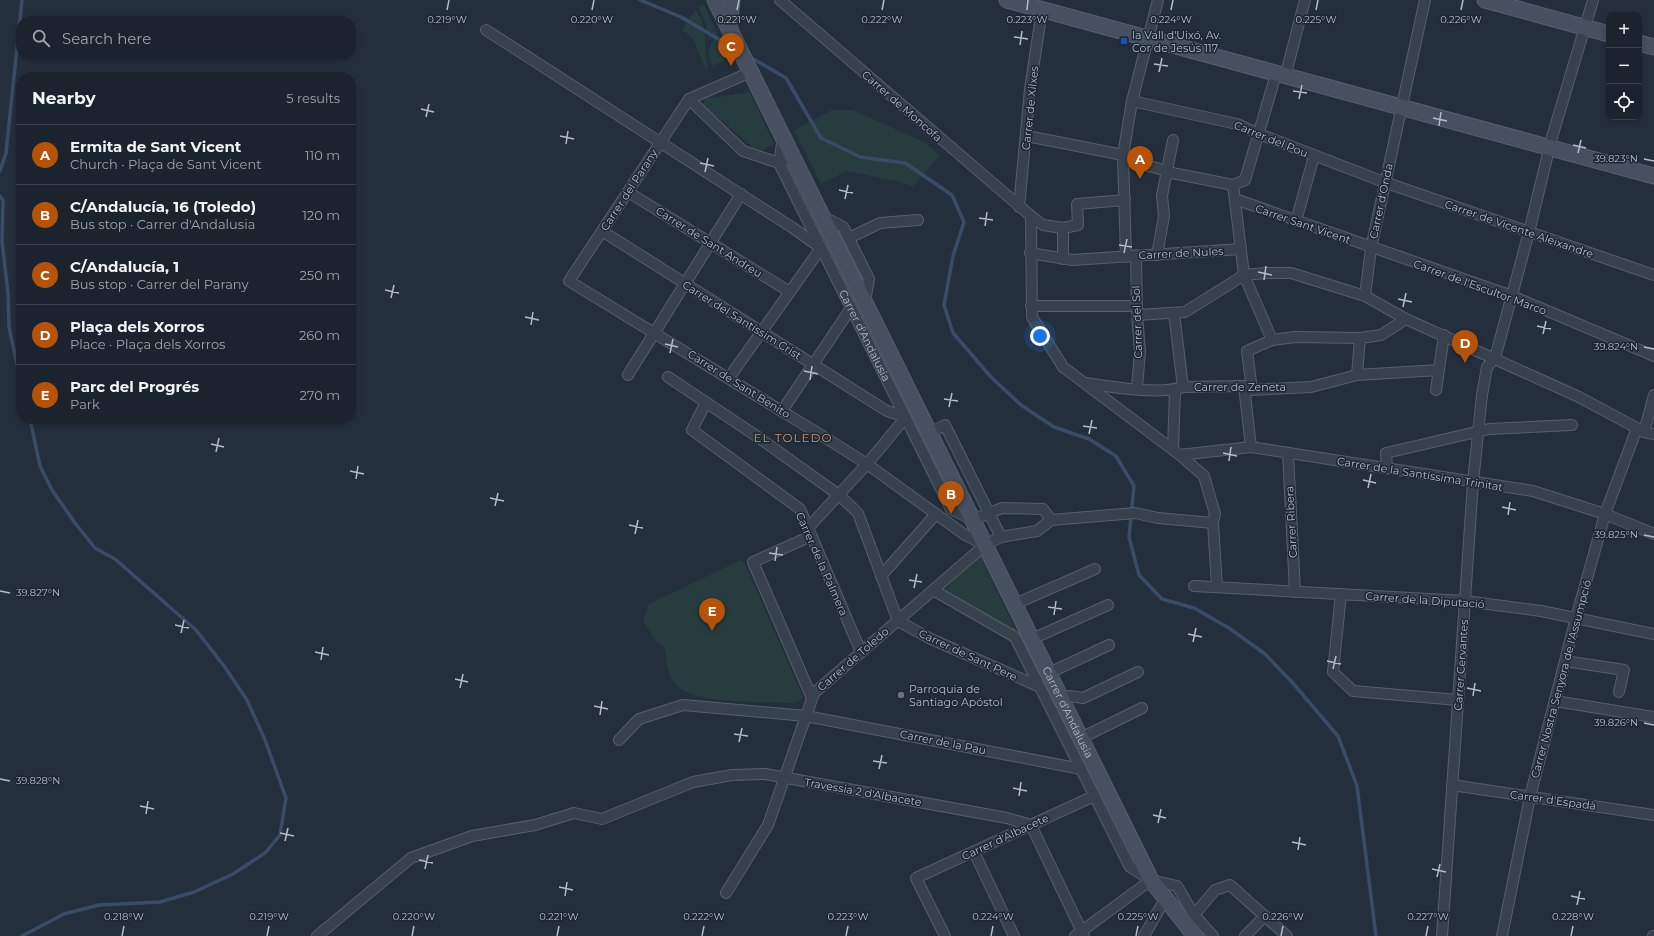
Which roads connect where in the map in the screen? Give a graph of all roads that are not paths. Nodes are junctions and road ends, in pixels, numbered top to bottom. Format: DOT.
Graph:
graph roads {
  1 [pos="715,0"];
  2 [pos="732,0"];
  3 [pos="780,0"];
  4 [pos="1007,0"];
  5 [pos="1158,0"];
  6 [pos="1305,0"];
  7 [pos="1426,0"];
  8 [pos="1593,0"];
  9 [pos="1491,1"];
  10 [pos="1040,6"];
  11 [pos="729,28"];
  12 [pos="1585,28"];
  13 [pos="486,30"];
  14 [pos="1606,33"];
  15 [pos="1148,38"];
  16 [pos="1642,44"];
  17 [pos="1654,47"];
  18 [pos="751,72"];
  19 [pos="1280,75"];
  20 [pos="689,99"];
  21 [pos="1132,102"];
  22 [pos="1401,107"];
  23 [pos="1259,134"];
  24 [pos="1026,136"];
  25 [pos="783,137"];
  26 [pos="1173,140"];
  27 [pos="660,143"];
  28 [pos="1551,148"];
  29 [pos="1123,155"];
  30 [pos="1314,156"];
  31 [pos="794,159"];
  32 [pos="779,163"];
  33 [pos="1167,172"];
  34 [pos="1654,176"];
  35 [pos="1384,182"];
  36 [pos="1233,186"];
  37 [pos="628,192"];
  38 [pos="741,194"];
  39 [pos="1235,199"];
  40 [pos="1125,200"];
  41 [pos="1025,212"];
  42 [pos="822,216"];
  43 [pos="918,220"];
  44 [pos="1296,221"];
  45 [pos="1068,227"];
  46 [pos="602,231"];
  47 [pos="1530,232"];
  48 [pos="849,238"];
  49 [pos="710,243"];
  50 [pos="821,248"];
  51 [pos="1371,248"];
  52 [pos="1241,249"];
  53 [pos="1030,255"];
  54 [pos="1156,255"];
  55 [pos="1131,256"];
  56 [pos="1068,260"];
  57 [pos="1244,275"];
  58 [pos="1654,275"];
  59 [pos="569,280"];
  60 [pos="685,284"];
  61 [pos="790,292"];
  62 [pos="1365,296"];
  63 [pos="1512,296"];
  64 [pos="858,305"];
  65 [pos="1031,306"];
  66 [pos="1137,311"];
  67 [pos="1174,313"];
  68 [pos="1406,319"];
  69 [pos="655,332"];
  70 [pos="762,332"];
  71 [pos="1440,333"];
  72 [pos="1360,338"];
  73 [pos="1272,340"];
  74 [pos="1654,356"];
  75 [pos="1495,358"];
  76 [pos="813,365"];
  77 [pos="1439,370"];
  78 [pos="733,372"];
  79 [pos="628,375"];
  80 [pos="1356,375"];
  81 [pos="668,377"];
  82 [pos="1084,383"];
  83 [pos="1137,388"];
  84 [pos="1179,388"];
  85 [pos="1248,388"];
  86 [pos="1436,390"];
  87 [pos="1654,395"];
  88 [pos="706,402"];
  89 [pos="786,405"];
  90 [pos="1652,413"];
  91 [pos="906,417"];
  92 [pos="1572,425"];
  93 [pos="1640,430"];
  94 [pos="1478,432"];
  95 [pos="930,433"];
  96 [pos="1654,434"];
  97 [pos="1250,447"];
  98 [pos="1176,452"];
  99 [pos="1288,453"];
  100 [pos="867,464"];
  101 [pos="1387,468"];
  102 [pos="969,472"];
  103 [pos="954,481"];
  104 [pos="1473,482"];
  105 [pos="839,495"];
  106 [pos="980,495"];
  107 [pos="964,503"];
  108 [pos="989,513"];
  109 [pos="936,514"];
  110 [pos="1605,514"];
  111 [pos="973,520"];
  112 [pos="1051,520"];
  113 [pos="1214,523"];
  114 [pos="809,532"];
  115 [pos="1654,534"];
  116 [pos="1001,537"];
  117 [pos="985,545"];
  118 [pos="1095,569"];
  119 [pos="881,576"];
  120 [pos="1194,586"];
  121 [pos="1216,587"];
  122 [pos="933,590"];
  123 [pos="1295,592"];
  124 [pos="1341,594"];
  125 [pos="1465,601"];
  126 [pos="1015,604"];
  127 [pos="1108,605"];
  128 [pos="1576,618"];
  129 [pos="898,620"];
  130 [pos="1654,634"];
  131 [pos="1032,639"];
  132 [pos="1109,645"];
  133 [pos="861,652"];
  134 [pos="1565,661"];
  135 [pos="1138,672"];
  136 [pos="1049,673"];
  137 [pos="1040,687"];
  138 [pos="1620,692"];
  139 [pos="812,698"];
  140 [pos="1062,700"];
  141 [pos="1458,700"];
  142 [pos="1555,701"];
  143 [pos="1142,708"];
  144 [pos="806,716"];
  145 [pos="1654,717"];
  146 [pos="1081,738"];
  147 [pos="618,740"];
  148 [pos="1081,769"];
  149 [pos="784,778"];
  150 [pos="1452,785"];
  151 [pos="1094,796"];
  152 [pos="1530,797"];
  153 [pos="1654,815"];
  154 [pos="1031,825"];
  155 [pos="974,852"];
  156 [pos="1151,880"];
  157 [pos="726,893"];
  158 [pos="1165,899"];
  159 [pos="1194,915"];
  160 [pos="1265,916"];
  161 [pos="1080,934"];
  162 [pos="317,936"];
  163 [pos="945,936"];
  164 [pos="1014,936"];
  165 [pos="1144,936"];
  166 [pos="1195,936"];
  167 [pos="1213,936"];
  168 [pos="1245,936"];
  169 [pos="1287,936"];
  170 [pos="1442,936"];
  171 [pos="1502,936"];
  1 -- 11 [label="street, Carrer d'Andalusia"];
  2 -- 11 [label="street"];
  3 -- 41 [label="street, Carrer de Moncofa"];
  4 -- 10 [label="street"];
  5 -- 15 [label="street, Carrer del Sol"];
  6 -- 19 [label="street"];
  7 -- 22 [label="street, Carrer d'Onda"];
  8 -- 12 [label="street, Carrer Cervantes"];
  9 -- 12 [label="street"];
  10 -- 15 [label="street"];
  10 -- 24 [label="street, Carrer de Xilxes"];
  11 -- 18 [label="street, Carrer d'Andalusia"];
  12 -- 14 [label="street"];
  12 -- 28 [label="street, Carrer Cervantes"];
  13 -- 27 [label="street"];
  15 -- 19 [label="street"];
  15 -- 21 [label="street, Carrer del Sol"];
  16 -- 17 [label="street"];
  18 -- 20 [label="street"];
  18 -- 25 [label="street, Carrer d'Andalusia"];
  19 -- 22 [label="street"];
  19 -- 23 [label="street"];
  20 -- 27 [label="street, Carrer del Parany"];
  20 -- 32 [label="street"];
  21 -- 23 [label="street, Carrer del Pou"];
  21 -- 29 [label="street, Carrer del Sol"];
  22 -- 28 [label="street"];
  22 -- 35 [label="street, Carrer d'Onda"];
  23 -- 30 [label="street, Carrer del Pou"];
  23 -- 36 [label="street"];
  24 -- 29 [label="street"];
  24 -- 41 [label="street, Carrer de Xilxes"];
  25 -- 31 [label="street, Carrer d'Andalusia"];
  25 -- 32 [label="street"];
  26 -- 33 [label="street"];
  27 -- 37 [label="street, Carrer del Parany"];
  27 -- 38 [label="street"];
  28 -- 34 [label="street"];
  28 -- 47 [label="street, Carrer Cervantes"];
  29 -- 33 [label="street"];
  29 -- 40 [label="street, Carrer del Sol"];
  30 -- 35 [label="street, Carrer del Pou"];
  30 -- 44 [label="street"];
  31 -- 32 [label="street"];
  31 -- 42 [label="street, Carrer d'Andalusia"];
  32 -- 50 [label="street, Carrer d'Andalusia"];
  33 -- 36 [label="street"];
  33 -- 54 [label="street"];
  35 -- 47 [label="street, Carrer de Vicente Aleixandre"];
  35 -- 51 [label="street, Carrer d'Onda"];
  36 -- 39 [label="street"];
  37 -- 46 [label="street, Carrer del Parany"];
  37 -- 49 [label="street, Carrer de Sant Andreu"];
  38 -- 49 [label="street"];
  38 -- 50 [label="street"];
  39 -- 44 [label="street, Carrer Sant Vicent"];
  39 -- 52 [label="street"];
  40 -- 45 [label="street"];
  40 -- 55 [label="street, Carrer del Sol"];
  41 -- 45 [label="street, Carrer de Moncofa"];
  41 -- 53 [label="street, Carrer de Xilxes"];
  42 -- 48 [label="street, Carrer d'Andalusia"];
  42 -- 64 [label="street, Carrer d'Andalusia"];
  43 -- 48 [label="street"];
  44 -- 51 [label="street, Carrer Sant Vicent"];
  45 -- 56 [label="street"];
  46 -- 59 [label="street, Carrer del Parany"];
  46 -- 60 [label="street, Carrer del Santíssim Crist"];
  47 -- 58 [label="street, Carrer de Vicente Aleixandre"];
  47 -- 63 [label="street, Carrer Cervantes"];
  48 -- 64 [label="street, Carrer d'Andalusia"];
  49 -- 60 [label="street"];
  49 -- 61 [label="street, Carrer de Sant Andreu"];
  50 -- 61 [label="street"];
  50 -- 64 [label="street, Carrer d'Andalusia"];
  51 -- 62 [label="street, Carrer d'Onda"];
  51 -- 63 [label="street, Carrer de l'Escultor Marco"];
  52 -- 54 [label="street, Carrer de Nules"];
  52 -- 57 [label="street"];
  53 -- 56 [label="street, Carrer de Nules"];
  53 -- 65 [label="street, Carrer de Xilxes"];
  54 -- 55 [label="street, Carrer de Nules"];
  55 -- 56 [label="street, Carrer de Nules"];
  55 -- 66 [label="street, Carrer del Sol"];
  57 -- 62 [label="street"];
  57 -- 67 [label="street"];
  57 -- 73 [label="street"];
  59 -- 69 [label="street, Carrer de Sant Benito"];
  60 -- 69 [label="street"];
  60 -- 70 [label="street, Carrer del Santíssim Crist"];
  61 -- 70 [label="street"];
  62 -- 68 [label="street"];
  63 -- 74 [label="street, Carrer de l'Escultor Marco"];
  63 -- 75 [label="street, Carrer Cervantes"];
  64 -- 76 [label="street"];
  64 -- 91 [label="street, Carrer d'Andalusia"];
  64 -- 95 [label="street, Carrer d'Andalusia"];
  65 -- 66 [label="street"];
  65 -- 82 [label="street, Carrer de Xilxes"];
  66 -- 67 [label="street"];
  66 -- 83 [label="street, Carrer del Sol"];
  67 -- 84 [label="street"];
  68 -- 71 [label="street"];
  68 -- 72 [label="street"];
  69 -- 79 [label="street"];
  69 -- 100 [label="street, Carrer de Sant Benito"];
  70 -- 76 [label="street, Carrer del Santíssim Crist"];
  70 -- 78 [label="street"];
  71 -- 75 [label="street"];
  71 -- 77 [label="street"];
  72 -- 73 [label="street"];
  72 -- 80 [label="street"];
  73 -- 85 [label="street"];
  75 -- 93 [label="street"];
  75 -- 94 [label="street, Carrer Cervantes"];
  76 -- 89 [label="street"];
  76 -- 91 [label="street, Carrer del Santíssim Crist"];
  77 -- 80 [label="street, Carrer de Zeneta"];
  77 -- 86 [label="street"];
  80 -- 85 [label="street, Carrer de Zeneta"];
  81 -- 88 [label="street"];
  82 -- 83 [label="street, Carrer de Zeneta"];
  82 -- 98 [label="street, Carrer de Xilxes"];
  83 -- 84 [label="street, Carrer de Zeneta"];
  84 -- 85 [label="street, Carrer de Zeneta"];
  84 -- 98 [label="street"];
  85 -- 97 [label="street"];
  87 -- 90 [label="street, Carrer Nostra Senyora de l'Assumpció"];
  88 -- 105 [label="street"];
  88 -- 114 [label="street, Carrer de la Palmera"];
  90 -- 93 [label="street, Carrer Nostra Senyora de l'Assumpció"];
  91 -- 100 [label="street"];
  91 -- 111 [label="street, Carrer d'Andalusia"];
  92 -- 94 [label="street"];
  93 -- 96 [label="street"];
  93 -- 110 [label="street, Carrer Nostra Senyora de l'Assumpció"];
  94 -- 101 [label="street"];
  94 -- 104 [label="street, Carrer Cervantes"];
  95 -- 102 [label="street"];
  95 -- 103 [label="street, Carrer d'Andalusia"];
  97 -- 98 [label="street, Carrer de la Santíssima Trinitat"];
  97 -- 99 [label="street, Carrer de la Santíssima Trinitat"];
  98 -- 113 [label="street, Carrer de Xilxes"];
  99 -- 101 [label="street, Carrer de la Santíssima Trinitat"];
  99 -- 123 [label="street, Carrer Ribera"];
  100 -- 105 [label="street"];
  100 -- 109 [label="street, Carrer de Sant Benito"];
  101 -- 104 [label="street, Carrer de la Santíssima Trinitat"];
  102 -- 103 [label="street"];
  102 -- 106 [label="street"];
  103 -- 107 [label="street, Carrer d'Andalusia"];
  104 -- 110 [label="street, Carrer de la Santíssima Trinitat"];
  104 -- 125 [label="street, Carrer Cervantes"];
  105 -- 114 [label="street"];
  105 -- 119 [label="street"];
  106 -- 107 [label="street"];
  106 -- 108 [label="street"];
  107 -- 111 [label="street, Carrer d'Andalusia"];
  108 -- 111 [label="street"];
  108 -- 112 [label="street"];
  108 -- 116 [label="street"];
  109 -- 117 [label="street, Carrer de Sant Benito"];
  109 -- 119 [label="street"];
  110 -- 115 [label="street, Carrer de la Santíssima Trinitat"];
  110 -- 128 [label="street, Carrer Nostra Senyora de l'Assumpció"];
  111 -- 117 [label="street, Carrer d'Andalusia"];
  112 -- 113 [label="street"];
  112 -- 116 [label="street"];
  113 -- 121 [label="street, Carrer de Xilxes"];
  114 -- 133 [label="street, Carrer de la Palmera"];
  114 -- 139 [label="street"];
  116 -- 117 [label="street"];
  117 -- 122 [label="street, Carrer de Toledo"];
  117 -- 126 [label="street, Carrer d'Andalusia"];
  118 -- 126 [label="street"];
  119 -- 129 [label="street"];
  120 -- 121 [label="street, Carrer de la Diputació"];
  121 -- 123 [label="street, Carrer de la Diputació"];
  122 -- 129 [label="street, Carrer de Toledo"];
  122 -- 137 [label="street, Carrer d'Andalusia"];
  123 -- 124 [label="street, Carrer de la Diputació"];
  124 -- 125 [label="street, Carrer de la Diputació"];
  124 -- 141 [label="street"];
  125 -- 128 [label="street, Carrer de la Diputació"];
  125 -- 141 [label="street, Carrer Cervantes"];
  126 -- 131 [label="street, Carrer d'Andalusia"];
  127 -- 131 [label="street"];
  128 -- 130 [label="street, Carrer de la Diputació"];
  128 -- 134 [label="street, Carrer Nostra Senyora de l'Assumpció"];
  129 -- 133 [label="street, Carrer de Toledo"];
  129 -- 137 [label="street, Carrer de Sant Pere"];
  131 -- 136 [label="street, Carrer d'Andalusia"];
  132 -- 136 [label="street"];
  133 -- 139 [label="street, Carrer de Toledo"];
  134 -- 138 [label="street"];
  134 -- 142 [label="street, Carrer Nostra Senyora de l'Assumpció"];
  135 -- 140 [label="street"];
  136 -- 140 [label="street, Carrer d'Andalusia"];
  137 -- 148 [label="street, Carrer d'Andalusia"];
  139 -- 144 [label="street, Carrer de Toledo"];
  140 -- 146 [label="street, Carrer d'Andalusia"];
  141 -- 150 [label="street, Carrer Cervantes"];
  142 -- 145 [label="street"];
  142 -- 152 [label="street, Carrer Nostra Senyora de l'Assumpció"];
  143 -- 146 [label="street"];
  144 -- 147 [label="street, Carrer de la Pau"];
  144 -- 148 [label="street, Carrer de la Pau"];
  144 -- 149 [label="street, Carrer de Toledo"];
  146 -- 156 [label="street, Carrer d'Andalusia"];
  148 -- 151 [label="street, Carrer d'Andalusia"];
  149 -- 154 [label="street, Travessia 2 d'Albacete"];
  149 -- 157 [label="street, Carrer de Toledo"];
  149 -- 162 [label="street, Travessia 2 d'Albacete"];
  150 -- 152 [label="street, Carrer d'Espadà"];
  150 -- 170 [label="street, Carrer Cervantes"];
  151 -- 154 [label="street, Carrer d'Albacete"];
  151 -- 156 [label="street, Carrer d'Andalusia"];
  152 -- 153 [label="street, Carrer d'Espadà"];
  152 -- 171 [label="street, Carrer Nostra Senyora de l'Assumpció"];
  154 -- 155 [label="street, Carrer d'Albacete"];
  154 -- 161 [label="street"];
  155 -- 163 [label="street, Carrer d'Albacete"];
  155 -- 164 [label="street"];
  156 -- 158 [label="street, Carrer d'Andalusia"];
  156 -- 159 [label="street, Carrer d'Andalusia"];
  156 -- 161 [label="street"];
  158 -- 165 [label="street"];
  158 -- 166 [label="street, Carrer d'Andalusia"];
  159 -- 160 [label="street"];
  159 -- 167 [label="street, Carrer d'Andalusia"];
  160 -- 168 [label="street"];
  160 -- 169 [label="street"];
}
